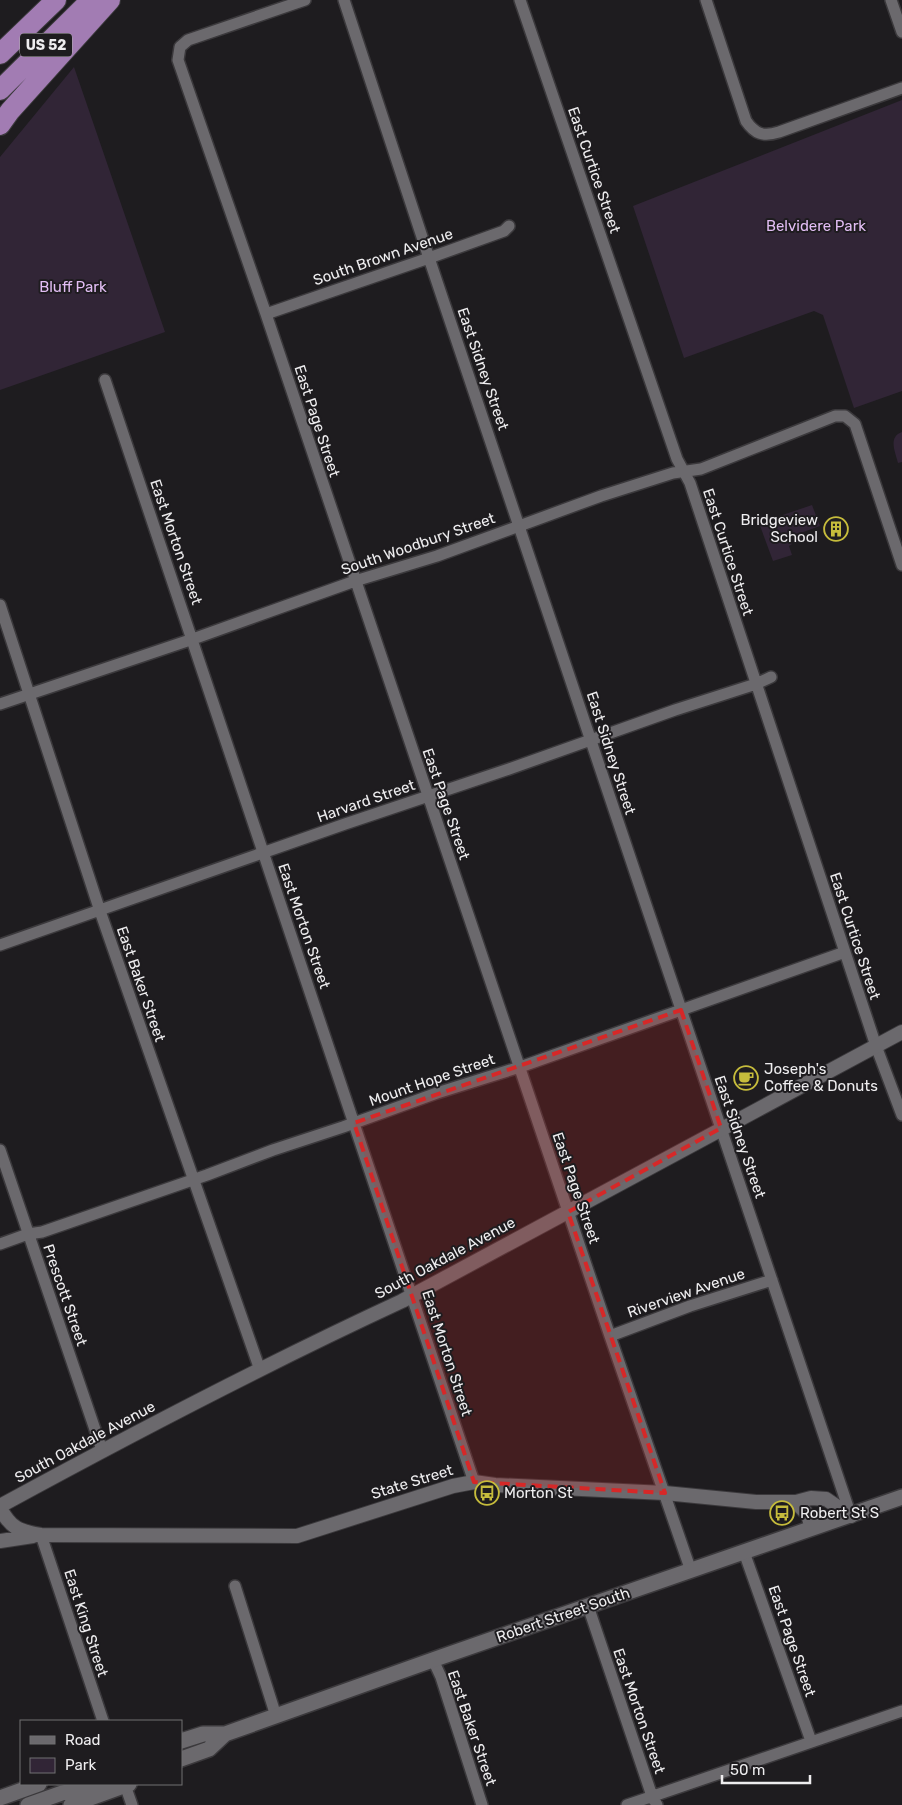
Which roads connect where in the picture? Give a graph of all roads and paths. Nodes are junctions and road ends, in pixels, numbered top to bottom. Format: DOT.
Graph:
graph roads {
  1 [pos="56,0"];
  2 [pos="91,0"];
  3 [pos="110,0"];
  4 [pos="304,0"];
  5 [pos="344,0"];
  6 [pos="520,0"];
  7 [pos="706,0"];
  8 [pos="891,0"];
  9 [pos="902,32"];
  10 [pos="0,54"];
  11 [pos="902,88"];
  12 [pos="0,90"];
  13 [pos="0,125"];
  14 [pos="509,226"];
  15 [pos="429,258"];
  16 [pos="266,314"];
  17 [pos="105,380"];
  18 [pos="685,473"];
  19 [pos="520,525"];
  20 [pos="902,565"];
  21 [pos="355,581"];
  22 [pos="0,605"];
  23 [pos="193,639"];
  24 [pos="771,677"];
  25 [pos="756,684"];
  26 [pos="29,694"];
  27 [pos="0,704"];
  28 [pos="591,739"];
  29 [pos="427,796"];
  30 [pos="264,853"];
  31 [pos="100,911"];
  32 [pos="0,945"];
  33 [pos="845,952"];
  34 [pos="681,1010"];
  35 [pos="902,1032"];
  36 [pos="876,1046"];
  37 [pos="520,1067"];
  38 [pos="902,1115"];
  39 [pos="354,1123"];
  40 [pos="721,1128"];
  41 [pos="0,1150"];
  42 [pos="192,1180"];
  43 [pos="568,1212"];
  44 [pos="28,1234"];
  45 [pos="0,1244"];
  46 [pos="772,1280"];
  47 [pos="412,1295"];
  48 [pos="610,1336"];
  49 [pos="260,1370"];
  50 [pos="102,1450"];
  51 [pos="474,1482"];
  52 [pos="665,1493"];
  53 [pos="901,1500"];
  54 [pos="796,1502"];
  55 [pos="0,1507"];
  56 [pos="851,1516"];
  57 [pos="812,1528"];
  58 [pos="41,1535"];
  59 [pos="0,1541"];
  60 [pos="744,1552"];
  61 [pos="691,1570"];
  62 [pos="235,1586"];
  63 [pos="588,1606"];
  64 [pos="432,1660"];
  65 [pos="902,1711"];
  66 [pos="276,1716"];
  67 [pos="103,1720"];
  68 [pos="225,1734"];
  69 [pos="182,1741"];
  70 [pos="811,1741"];
  71 [pos="182,1759"];
  72 [pos="36,1785"];
  73 [pos="77,1785"];
  74 [pos="103,1785"];
  75 [pos="127,1785"];
  76 [pos="0,1798"];
  77 [pos="66,1799"];
  78 [pos="655,1801"];
  79 [pos="28,1805"];
  80 [pos="132,1805"];
  81 [pos="482,1805"];
  82 [pos="627,1805"];
  1 -- 10 [label="highway, US 52"];
  2 -- 12 [label="highway, US 52"];
  3 -- 13 [label="highway"];
  4 -- 16 [label="street, East Page Street"];
  5 -- 15 [label="street, East Sidney Street"];
  6 -- 18 [label="street, East Curtice Street"];
  7 -- 11 [label="street"];
  8 -- 9 [label="street"];
  14 -- 15 [label="street, South Brown Avenue"];
  15 -- 16 [label="street, South Brown Avenue"];
  15 -- 19 [label="street, East Sidney Street"];
  16 -- 21 [label="street, East Page Street"];
  17 -- 23 [label="street, East Morton Street"];
  18 -- 19 [label="street, South Woodbury Street"];
  18 -- 20 [label="street, South Woodbury Street"];
  18 -- 25 [label="street, East Curtice Street"];
  19 -- 21 [label="street, South Woodbury Street"];
  19 -- 28 [label="street, East Sidney Street"];
  21 -- 23 [label="street, South Woodbury Street"];
  21 -- 29 [label="street, East Page Street"];
  22 -- 26 [label="street, East Baker Street"];
  23 -- 26 [label="street, South Woodbury Street"];
  23 -- 30 [label="street, East Morton Street"];
  24 -- 25 [label="street, Harvard Street"];
  25 -- 28 [label="street, Harvard Street"];
  25 -- 33 [label="street, East Curtice Street"];
  26 -- 27 [label="street, South Woodbury Street"];
  26 -- 31 [label="street, East Baker Street"];
  28 -- 29 [label="street, Harvard Street"];
  28 -- 34 [label="street, East Sidney Street"];
  29 -- 30 [label="street, Harvard Street"];
  29 -- 37 [label="street, East Page Street"];
  30 -- 31 [label="street, Harvard Street"];
  30 -- 39 [label="street, East Morton Street"];
  31 -- 32 [label="street, Harvard Street"];
  31 -- 42 [label="street, East Baker Street"];
  33 -- 34 [label="street, Mount Hope Street"];
  33 -- 36 [label="street, East Curtice Street"];
  34 -- 37 [label="street, Mount Hope Street"];
  34 -- 40 [label="street, East Sidney Street"];
  35 -- 36 [label="street, South Oakdale Avenue"];
  36 -- 38 [label="street, East Curtice Street"];
  36 -- 40 [label="street, South Oakdale Avenue"];
  37 -- 39 [label="street, Mount Hope Street"];
  37 -- 43 [label="street, East Page Street"];
  39 -- 42 [label="street, Mount Hope Street"];
  39 -- 47 [label="street, East Morton Street"];
  40 -- 43 [label="street, South Oakdale Avenue"];
  40 -- 46 [label="street, East Sidney Street"];
  41 -- 44 [label="street, Prescott Street"];
  42 -- 44 [label="street, Mount Hope Street"];
  42 -- 49 [label="street, East Baker Street"];
  43 -- 47 [label="street, South Oakdale Avenue"];
  43 -- 48 [label="street, East Page Street"];
  44 -- 45 [label="street, Mount Hope Street"];
  44 -- 50 [label="street, Prescott Street"];
  46 -- 48 [label="street, Riverview Avenue"];
  46 -- 56 [label="street, East Sidney Street"];
  47 -- 49 [label="street, South Oakdale Avenue"];
  47 -- 51 [label="street, East Morton Street"];
  48 -- 52 [label="street, East Page Street"];
  49 -- 50 [label="street, South Oakdale Avenue"];
  50 -- 55 [label="street, South Oakdale Avenue"];
  51 -- 52 [label="street, State Street"];
  51 -- 58 [label="street, State Street"];
  52 -- 54 [label="street, State Street"];
  52 -- 61 [label="street, East Page Street"];
  53 -- 56 [label="main road, Robert Street South"];
  54 -- 56 [label="street, State Street"];
  54 -- 57 [label="street"];
  55 -- 58 [label="street, State Street"];
  56 -- 57 [label="main road, Robert Street South"];
  57 -- 60 [label="main road, Robert Street South"];
  58 -- 59 [label="street, State Street"];
  58 -- 67 [label="street, East King Street"];
  60 -- 61 [label="main road, Robert Street South"];
  60 -- 70 [label="street, East Page Street"];
  61 -- 63 [label="main road, Robert Street South"];
  62 -- 66 [label="street"];
  63 -- 64 [label="main road, Robert Street South"];
  63 -- 78 [label="street, East Morton Street"];
  64 -- 66 [label="main road, Robert Street South"];
  64 -- 81 [label="street, East Baker Street"];
  65 -- 70 [label="street"];
  66 -- 68 [label="main road, Robert Street South"];
  68 -- 69 [label="main road, Robert Street South"];
  68 -- 71 [label="main road, Robert Street South"];
  70 -- 78 [label="street"];
  72 -- 76 [label="main road"];
  73 -- 77 [label="main road"];
  74 -- 77 [label="main road"];
  75 -- 77 [label="main road"];
  75 -- 80 [label="street"];
  77 -- 79 [label="main road"];
  78 -- 82 [label="street"];
}
